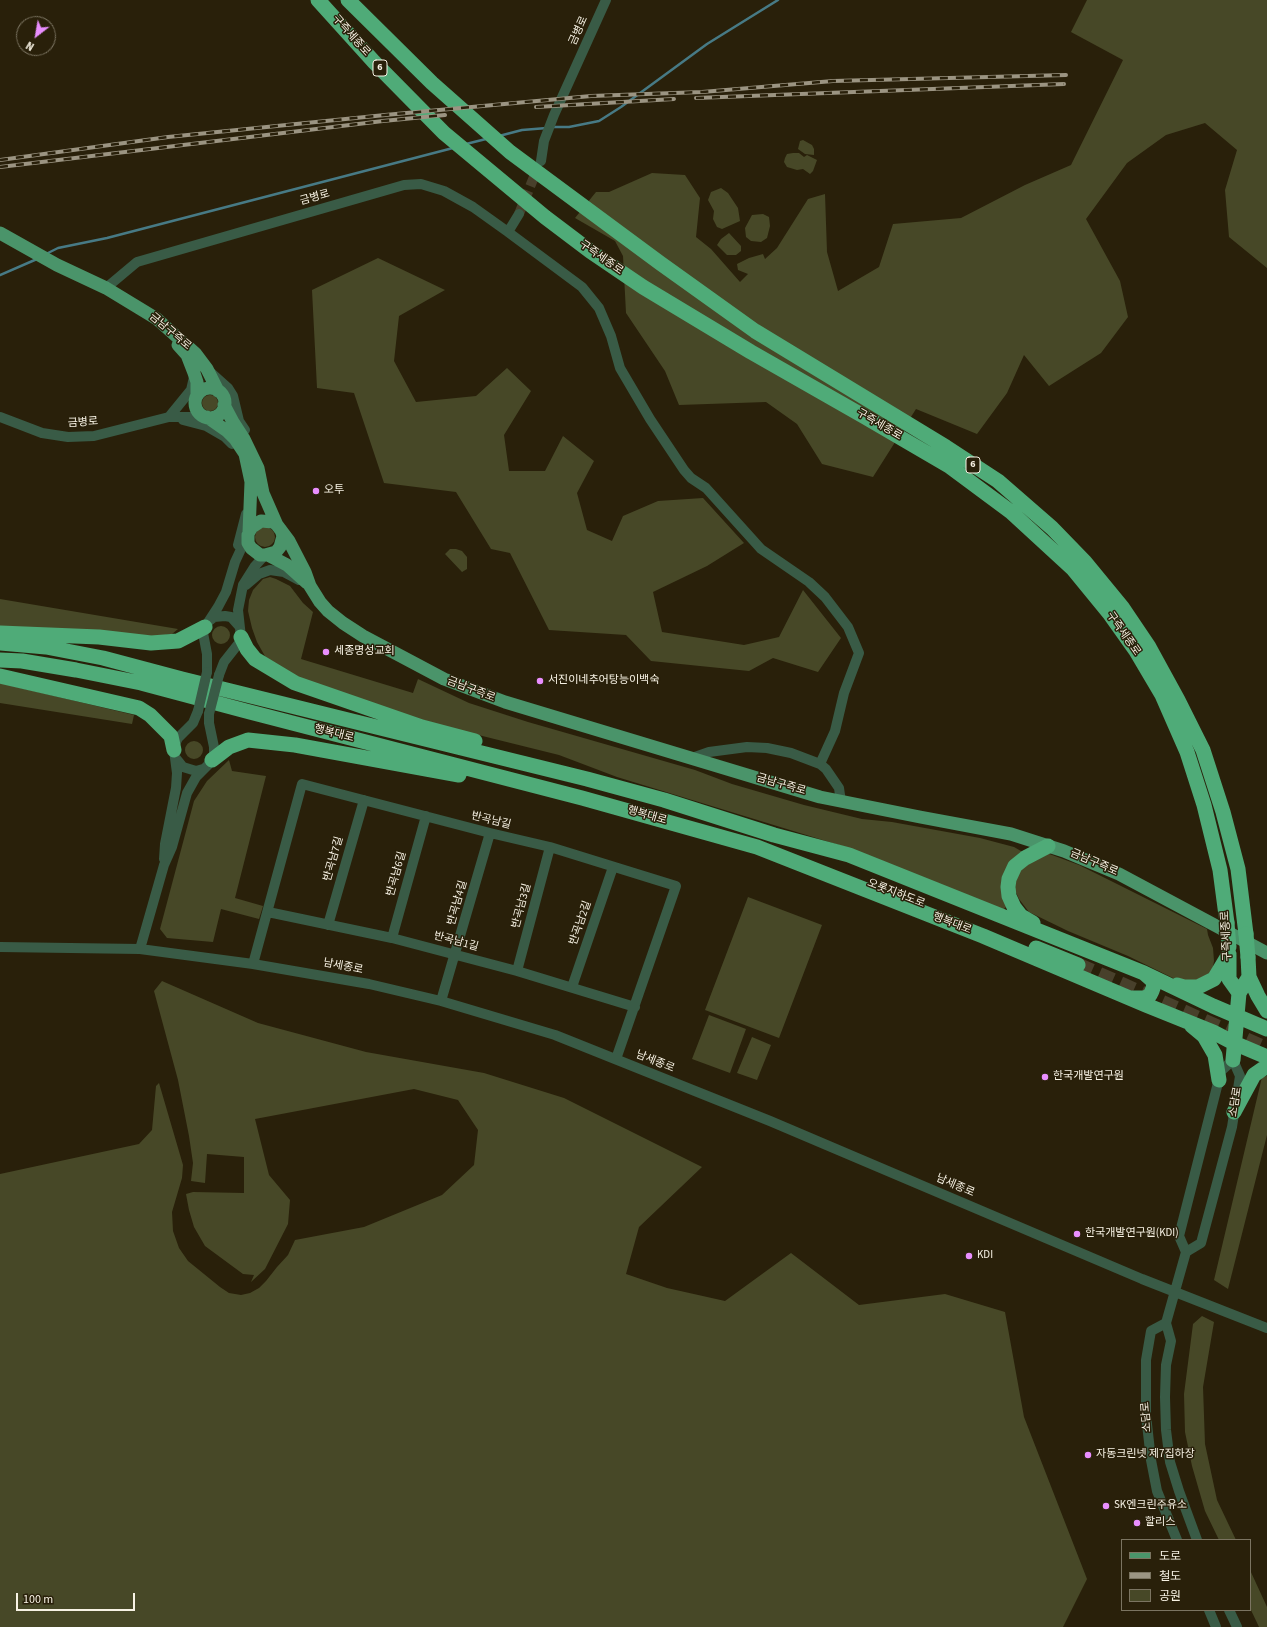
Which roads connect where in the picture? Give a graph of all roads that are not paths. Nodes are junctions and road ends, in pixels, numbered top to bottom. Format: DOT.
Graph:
graph roads {
  1 [pos="318,0"];
  2 [pos="348,0"];
  3 [pos="606,0"];
  4 [pos="540,161"];
  5 [pos="520,214"];
  6 [pos="508,232"];
  7 [pos="0,233"];
  8 [pos="106,288"];
  9 [pos="200,371"];
  10 [pos="218,391"];
  11 [pos="196,396"];
  12 [pos="224,405"];
  13 [pos="205,416"];
  14 [pos="0,417"];
  15 [pos="169,417"];
  16 [pos="253,468"];
  17 [pos="251,496"];
  18 [pos="279,528"];
  19 [pos="248,533"];
  20 [pos="267,555"];
  21 [pos="235,562"];
  22 [pos="310,586"];
  23 [pos="242,590"];
  24 [pos="207,624"];
  25 [pos="240,631"];
  26 [pos="0,633"];
  27 [pos="0,643"];
  28 [pos="0,660"];
  29 [pos="0,676"];
  30 [pos="175,754"];
  31 [pos="692,758"];
  32 [pos="208,764"];
  33 [pos="820,764"];
  34 [pos="587,779"];
  35 [pos="582,798"];
  36 [pos="364,800"];
  37 [pos="841,802"];
  38 [pos="426,816"];
  39 [pos="490,833"];
  40 [pos="774,835"];
  41 [pos="1048,846"];
  42 [pos="550,847"];
  43 [pos="757,847"];
  44 [pos="164,865"];
  45 [pos="613,867"];
  46 [pos="268,912"];
  47 [pos="328,925"];
  48 [pos="392,938"];
  49 [pos="1069,943"];
  50 [pos="0,947"];
  51 [pos="140,949"];
  52 [pos="1229,950"];
  53 [pos="1267,953"];
  54 [pos="455,954"];
  55 [pos="253,964"];
  56 [pos="517,971"];
  57 [pos="1144,973"];
  58 [pos="1249,977"];
  59 [pos="572,987"];
  60 [pos="1239,993"];
  61 [pos="1131,998"];
  62 [pos="441,1001"];
  63 [pos="635,1007"];
  64 [pos="1267,1011"];
  65 [pos="1238,1016"];
  66 [pos="1185,1021"];
  67 [pos="1267,1029"];
  68 [pos="1234,1043"];
  69 [pos="1267,1057"];
  70 [pos="616,1059"];
  71 [pos="1233,1060"];
  72 [pos="1267,1066"];
  73 [pos="1219,1080"];
  74 [pos="1234,1112"];
  75 [pos="1186,1252"];
  76 [pos="1174,1291"];
  77 [pos="1166,1323"];
  78 [pos="1267,1328"];
  79 [pos="1177,1539"];
  80 [pos="1197,1539"];
  81 [pos="1209,1611"];
  82 [pos="1229,1611"];
  83 [pos="1216,1627"];
  84 [pos="1237,1627"];
  1 -- 52 [label="highway, 구즉세종로 / 6, bridge"];
  2 -- 58 [label="highway, 구즉세종로 / 6, bridge"];
  3 -- 4 [label="street, 금병로"];
  5 -- 6 [label="street"];
  6 -- 8 [label="street, 금병로"];
  6 -- 33 [label="street, 금병로"];
  7 -- 8 [label="main road, 금남구즉로"];
  8 -- 9 [label="main road, 금남구즉로"];
  9 -- 10 [label="main road, 금남구즉로"];
  9 -- 11 [label="main road, 금남구즉로"];
  9 -- 15 [label="street"];
  9 -- 16 [label="street"];
  10 -- 11 [label="main road"];
  10 -- 12 [label="main road"];
  11 -- 13 [label="main road"];
  11 -- 15 [label="street"];
  12 -- 13 [label="main road"];
  12 -- 16 [label="main road, 금남구즉로"];
  13 -- 15 [label="street"];
  13 -- 16 [label="main road, 금남구즉로"];
  14 -- 15 [label="street, 금병로"];
  15 -- 16 [label="street"];
  16 -- 17 [label="main road, 금남구즉로"];
  16 -- 18 [label="main road, 금남구즉로"];
  17 -- 19 [label="main road, 금남구즉로"];
  17 -- 21 [label="street"];
  18 -- 19 [label="main road"];
  18 -- 20 [label="main road"];
  18 -- 22 [label="main road, 금남구즉로"];
  19 -- 20 [label="main road, 금남구즉로"];
  19 -- 21 [label="street"];
  20 -- 22 [label="main road, 금남구즉로"];
  20 -- 23 [label="street"];
  21 -- 24 [label="street"];
  22 -- 23 [label="street"];
  22 -- 31 [label="main road, 금남구즉로"];
  23 -- 25 [label="street"];
  24 -- 25 [label="street"];
  24 -- 26 [label="highway"];
  24 -- 30 [label="street, bridge"];
  25 -- 32 [label="street, bridge"];
  25 -- 34 [label="highway"];
  27 -- 34 [label="highway, 행복대로"];
  28 -- 35 [label="highway, 행복대로"];
  29 -- 30 [label="highway"];
  30 -- 32 [label="street"];
  30 -- 44 [label="street"];
  31 -- 33 [label="street"];
  31 -- 37 [label="main road, 금남구즉로"];
  32 -- 35 [label="highway"];
  32 -- 44 [label="street"];
  33 -- 37 [label="street"];
  34 -- 40 [label="highway, 행복대로"];
  35 -- 43 [label="highway, 행복대로"];
  36 -- 38 [label="street, 반곡남길"];
  36 -- 46 [label="street, 반곡남길"];
  36 -- 47 [label="street, 반곡남7길"];
  37 -- 41 [label="main road, 금남구즉로"];
  38 -- 39 [label="street, 반곡남길"];
  38 -- 48 [label="street, 반곡남6길"];
  39 -- 42 [label="street, 반곡남길"];
  39 -- 54 [label="street, 반곡남4길"];
  40 -- 43 [label="highway, 오롯지하도로"];
  40 -- 49 [label="highway, 행복대로"];
  41 -- 49 [label="highway"];
  41 -- 53 [label="main road, 금남구즉로"];
  42 -- 45 [label="street, 반곡남길"];
  42 -- 56 [label="street, 반곡남3길"];
  43 -- 61 [label="highway, 행복대로"];
  44 -- 51 [label="street"];
  45 -- 59 [label="street, 반곡남2길"];
  45 -- 63 [label="street, 반곡남길"];
  46 -- 47 [label="street, 반곡남1길"];
  46 -- 55 [label="street, 반곡남길"];
  47 -- 48 [label="street, 반곡남1길"];
  48 -- 54 [label="street, 반곡남1길"];
  49 -- 57 [label="highway, 행복대로"];
  50 -- 51 [label="street, 남세종로"];
  51 -- 55 [label="street, 남세종로"];
  52 -- 57 [label="highway"];
  52 -- 60 [label="highway, 구즉세종로 / 6"];
  54 -- 56 [label="street, 반곡남1길"];
  54 -- 62 [label="street, 반곡남4길"];
  55 -- 62 [label="street, 남세종로"];
  56 -- 59 [label="street, 반곡남1길"];
  57 -- 61 [label="highway"];
  57 -- 65 [label="highway, 행복대로"];
  58 -- 60 [label="highway"];
  58 -- 64 [label="highway"];
  59 -- 63 [label="street, 반곡남1길"];
  60 -- 65 [label="highway"];
  61 -- 66 [label="highway, 행복대로"];
  62 -- 70 [label="street, 남세종로"];
  63 -- 70 [label="street, 반곡남길"];
  65 -- 67 [label="highway, 행복대로"];
  65 -- 68 [label="highway, 소담로"];
  66 -- 68 [label="highway, 행복대로"];
  66 -- 73 [label="highway"];
  68 -- 69 [label="highway, 행복대로"];
  68 -- 71 [label="highway, 소담로"];
  70 -- 76 [label="street, 남세종로"];
  71 -- 73 [label="street, 소담로"];
  71 -- 74 [label="street, 소담로"];
  72 -- 74 [label="highway"];
  73 -- 75 [label="street, 소담로"];
  74 -- 75 [label="street, 소담로"];
  75 -- 76 [label="street, 소담로"];
  76 -- 77 [label="street, 소담로"];
  76 -- 78 [label="street, 남세종로"];
  77 -- 79 [label="street, 소담로"];
  77 -- 80 [label="street, 소담로"];
  81 -- 83 [label="street"];
  82 -- 84 [label="street"];
}
